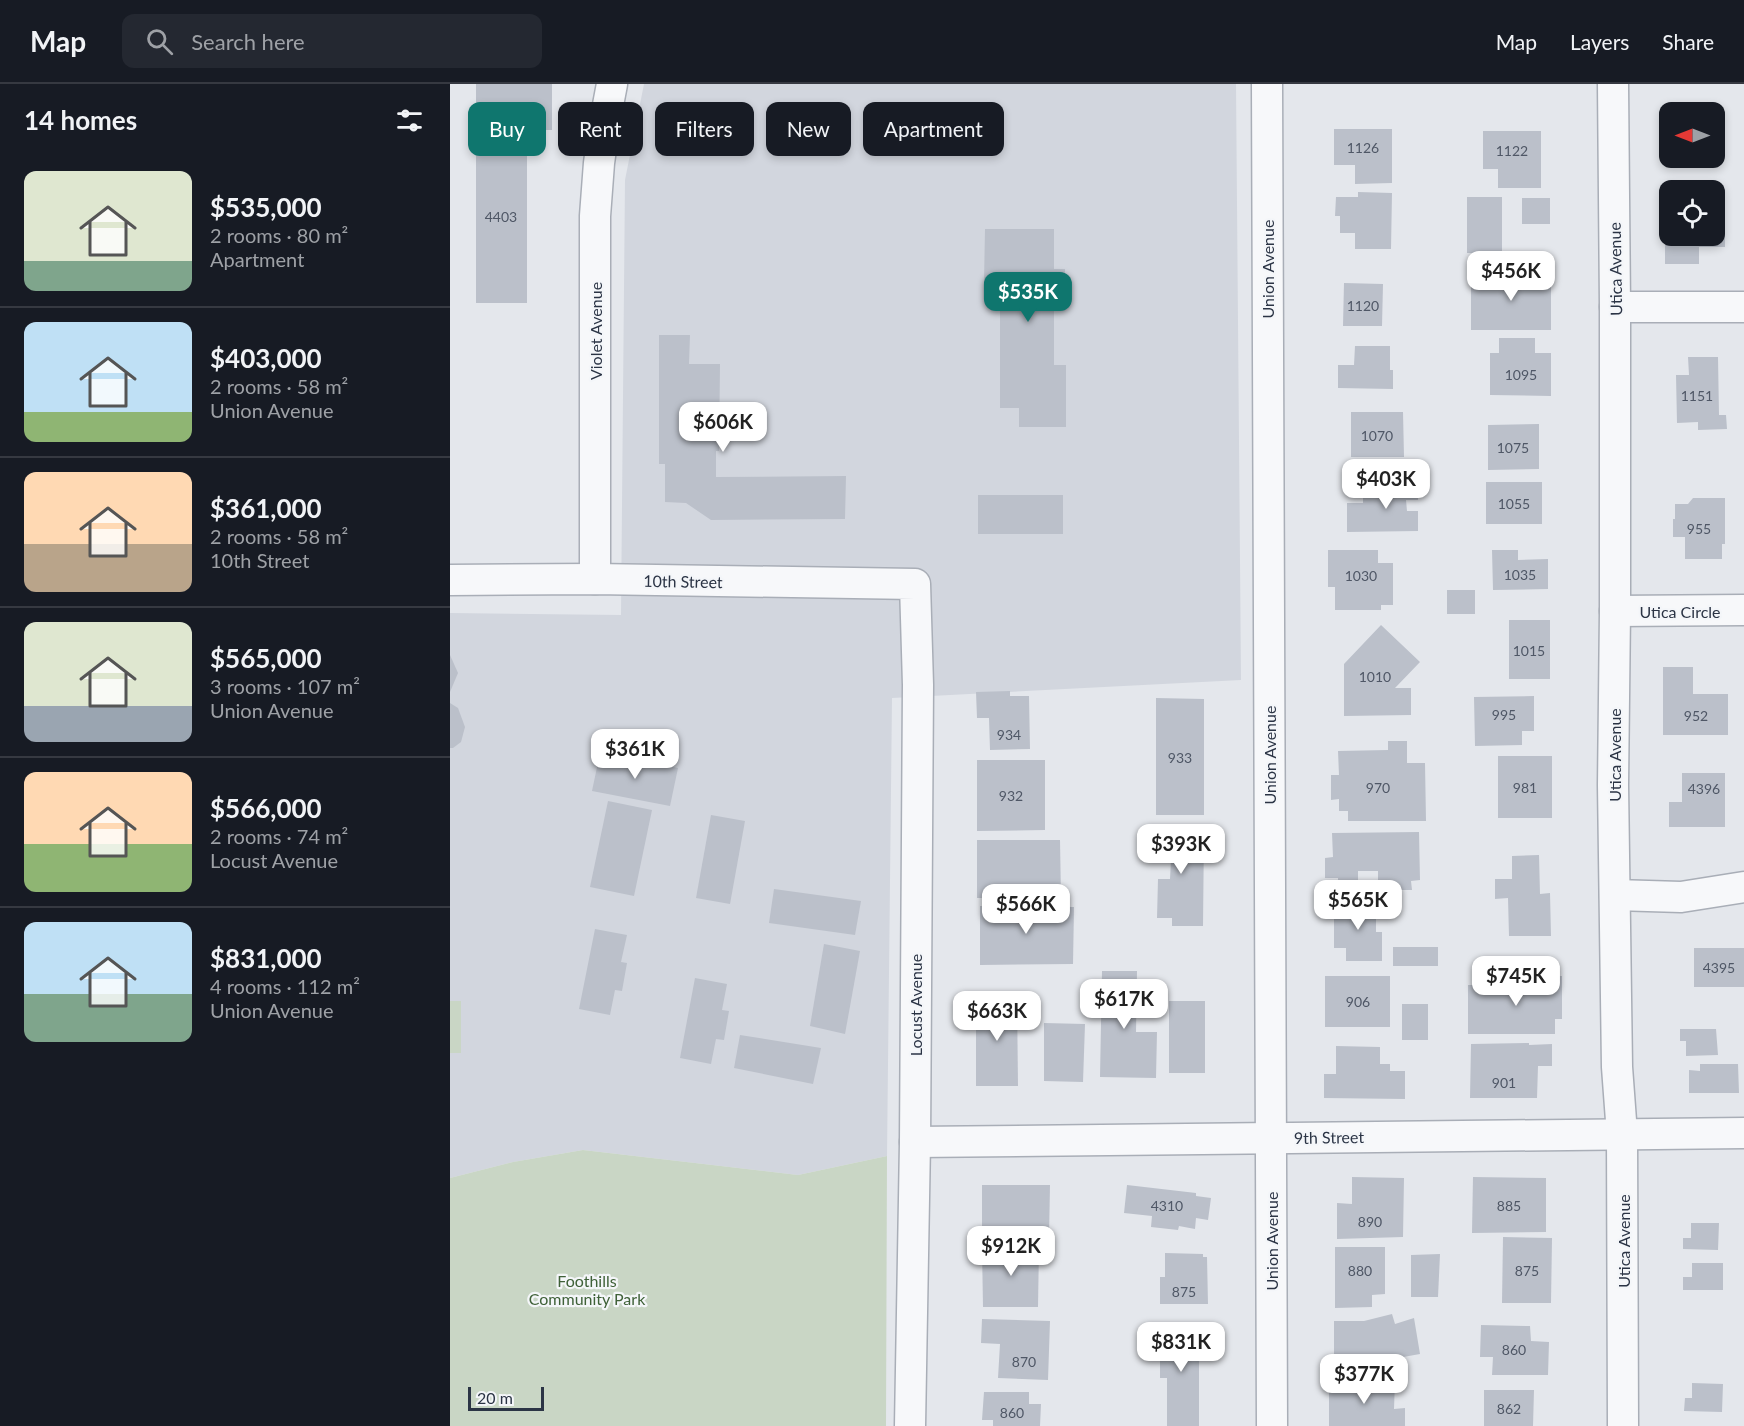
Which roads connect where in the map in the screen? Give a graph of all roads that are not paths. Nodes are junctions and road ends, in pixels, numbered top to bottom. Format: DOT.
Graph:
graph roads {
  1 [pos="612,84"];
  2 [pos="1267,84"];
  3 [pos="1613,84"];
  4 [pos="1615,307"];
  5 [pos="1744,307"];
  6 [pos="596,579"];
  7 [pos="450,580"];
  8 [pos="915,584"];
  9 [pos="1744,610"];
  10 [pos="1615,611"];
  11 [pos="1744,887"];
  12 [pos="1615,895"];
  13 [pos="1744,1133"];
  14 [pos="1622,1134"];
  15 [pos="1271,1138"];
  16 [pos="915,1142"];
  17 [pos="910,1426"];
  18 [pos="1272,1426"];
  19 [pos="1623,1426"];
  1 -- 6 [label="street, Violet Avenue"];
  2 -- 15 [label="street, Union Avenue"];
  3 -- 4 [label="street, Utica Avenue"];
  4 -- 5 [label="street"];
  4 -- 10 [label="street, Utica Avenue"];
  6 -- 7 [label="street, 10th Street"];
  6 -- 8 [label="street, 10th Street"];
  8 -- 16 [label="street, Locust Avenue"];
  9 -- 10 [label="street, Utica Circle"];
  10 -- 12 [label="street, Utica Avenue"];
  11 -- 12 [label="street"];
  12 -- 14 [label="street, Utica Avenue"];
  13 -- 14 [label="street, 9th Street"];
  14 -- 15 [label="street, 9th Street"];
  14 -- 19 [label="street, Utica Avenue"];
  15 -- 16 [label="street, 9th Street"];
  15 -- 18 [label="street, Union Avenue"];
  16 -- 17 [label="street, Locust Avenue"];
}
